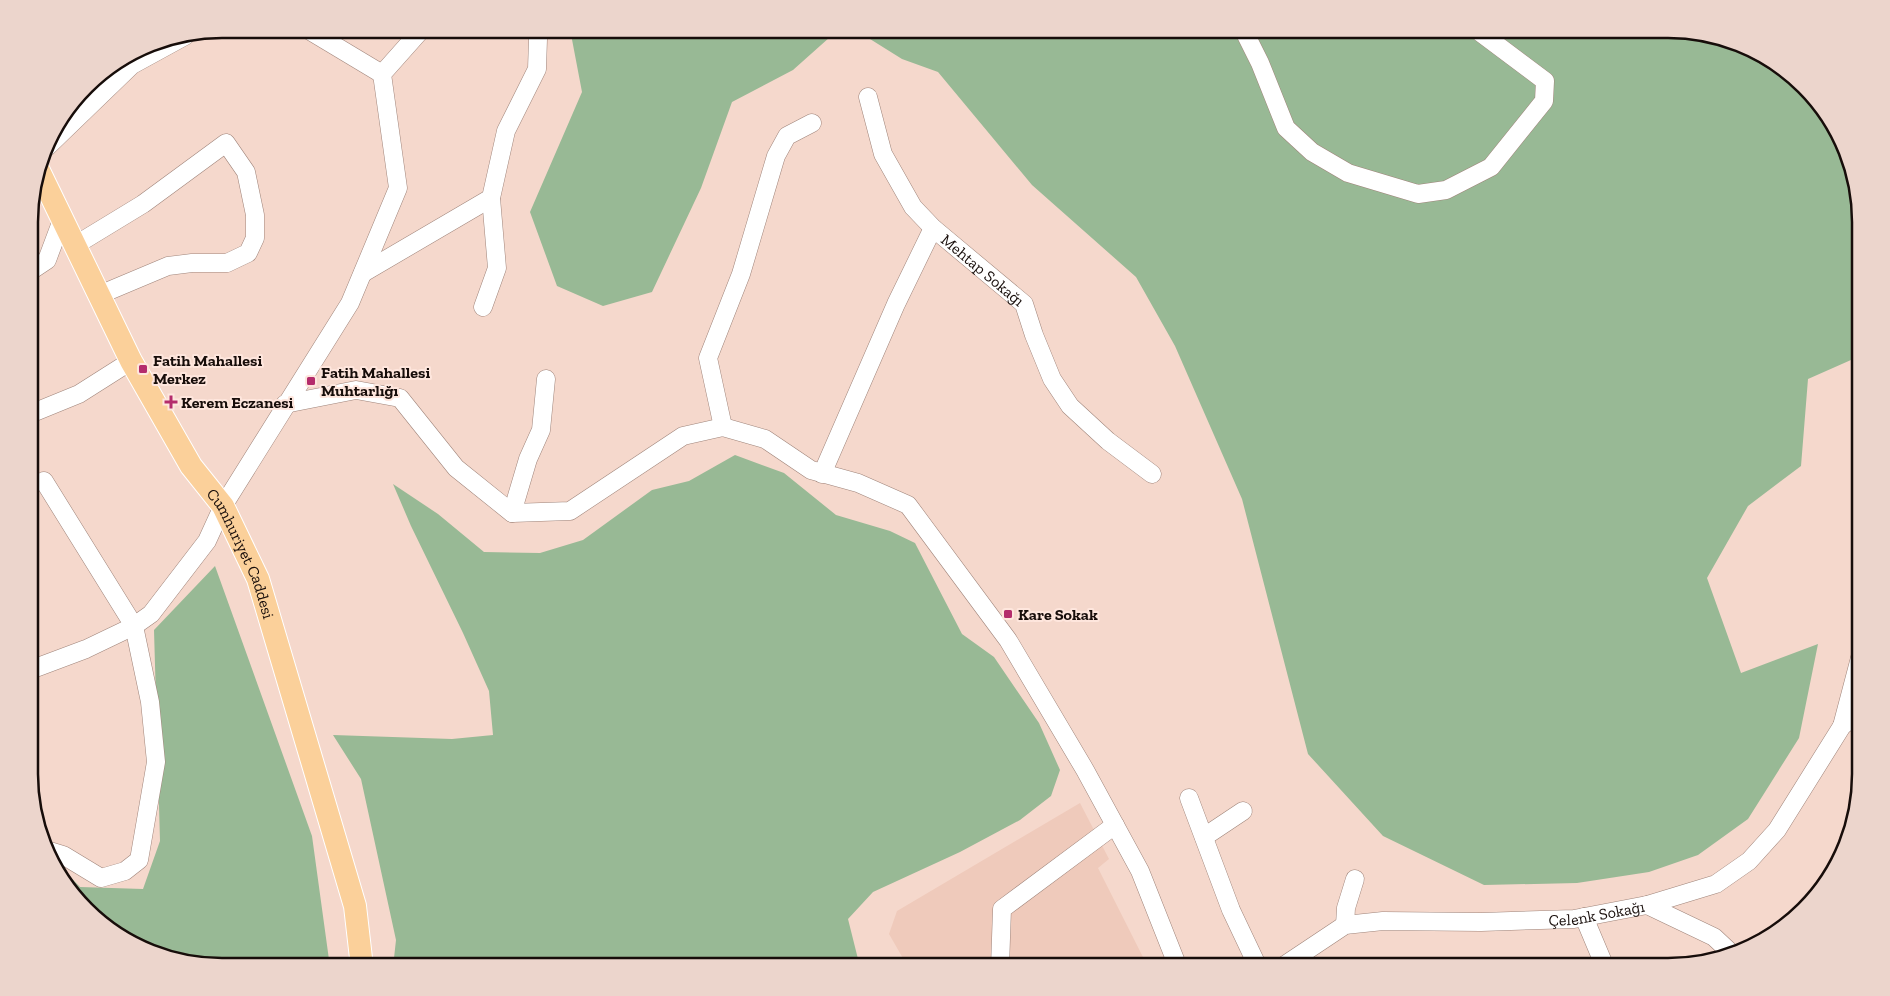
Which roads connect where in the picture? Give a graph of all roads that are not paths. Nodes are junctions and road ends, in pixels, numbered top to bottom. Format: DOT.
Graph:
graph roads {
  1 [pos="323,38"];
  2 [pos="414,38"];
  3 [pos="538,38"];
  4 [pos="1248,38"];
  5 [pos="1487,38"];
  6 [pos="167,46"];
  7 [pos="382,74"];
  8 [pos="868,97"];
  9 [pos="812,123"];
  10 [pos="58,136"];
  11 [pos="43,179"];
  12 [pos="491,198"];
  13 [pos="62,220"];
  14 [pos="933,228"];
  15 [pos="74,246"];
  16 [pos="38,266"];
  17 [pos="362,274"];
  18 [pos="99,295"];
  19 [pos="483,307"];
  20 [pos="131,361"];
  21 [pos="546,378"];
  22 [pos="286,404"];
  23 [pos="38,411"];
  24 [pos="724,427"];
  25 [pos="822,474"];
  26 [pos="1152,474"];
  27 [pos="44,481"];
  28 [pos="223,506"];
  29 [pos="512,513"];
  30 [pos="134,626"];
  31 [pos="38,667"];
  32 [pos="1852,688"];
  33 [pos="1852,718"];
  34 [pos="1842,726"];
  35 [pos="1189,798"];
  36 [pos="1243,811"];
  37 [pos="1115,825"];
  38 [pos="1204,837"];
  39 [pos="55,852"];
  40 [pos="1355,879"];
  41 [pos="1647,905"];
  42 [pos="1584,917"];
  43 [pos="1345,925"];
  44 [pos="1727,949"];
  45 [pos="361,958"];
  46 [pos="1000,958"];
  47 [pos="1174,958"];
  48 [pos="1254,958"];
  49 [pos="1296,958"];
  50 [pos="1600,958"];
  1 -- 7 [label="street"];
  2 -- 7 [label="street"];
  3 -- 12 [label="street"];
  4 -- 5 [label="street"];
  6 -- 10 [label="street"];
  7 -- 17 [label="street"];
  8 -- 14 [label="street, Mehtap Sokağı"];
  9 -- 24 [label="street"];
  11 -- 13 [label="main road, Cumhuriyet Caddesi"];
  12 -- 17 [label="street"];
  12 -- 19 [label="street"];
  13 -- 15 [label="main road, Cumhuriyet Caddesi"];
  13 -- 16 [label="street"];
  14 -- 25 [label="street"];
  14 -- 26 [label="street, Mehtap Sokağı"];
  15 -- 18 [label="main road, Cumhuriyet Caddesi"];
  15 -- 18 [label="street"];
  17 -- 22 [label="street"];
  18 -- 20 [label="main road, Cumhuriyet Caddesi"];
  20 -- 23 [label="street"];
  20 -- 28 [label="main road, Cumhuriyet Caddesi"];
  21 -- 29 [label="street"];
  22 -- 28 [label="street"];
  22 -- 29 [label="street"];
  24 -- 25 [label="street"];
  24 -- 29 [label="street"];
  25 -- 37 [label="street"];
  27 -- 30 [label="street"];
  28 -- 30 [label="street"];
  28 -- 45 [label="main road, Cumhuriyet Caddesi"];
  30 -- 31 [label="street"];
  30 -- 39 [label="street"];
  32 -- 34 [label="street, Çelenk Sokağı"];
  33 -- 34 [label="street, Çelenk Sokağı"];
  34 -- 41 [label="street, Çelenk Sokağı"];
  35 -- 38 [label="street"];
  36 -- 38 [label="street"];
  37 -- 46 [label="street"];
  37 -- 47 [label="street"];
  38 -- 48 [label="street"];
  40 -- 43 [label="street"];
  41 -- 42 [label="street, Çelenk Sokağı"];
  41 -- 44 [label="street"];
  42 -- 43 [label="street, Çelenk Sokağı"];
  42 -- 50 [label="street"];
  43 -- 49 [label="street, Çelenk Sokağı"];
}
